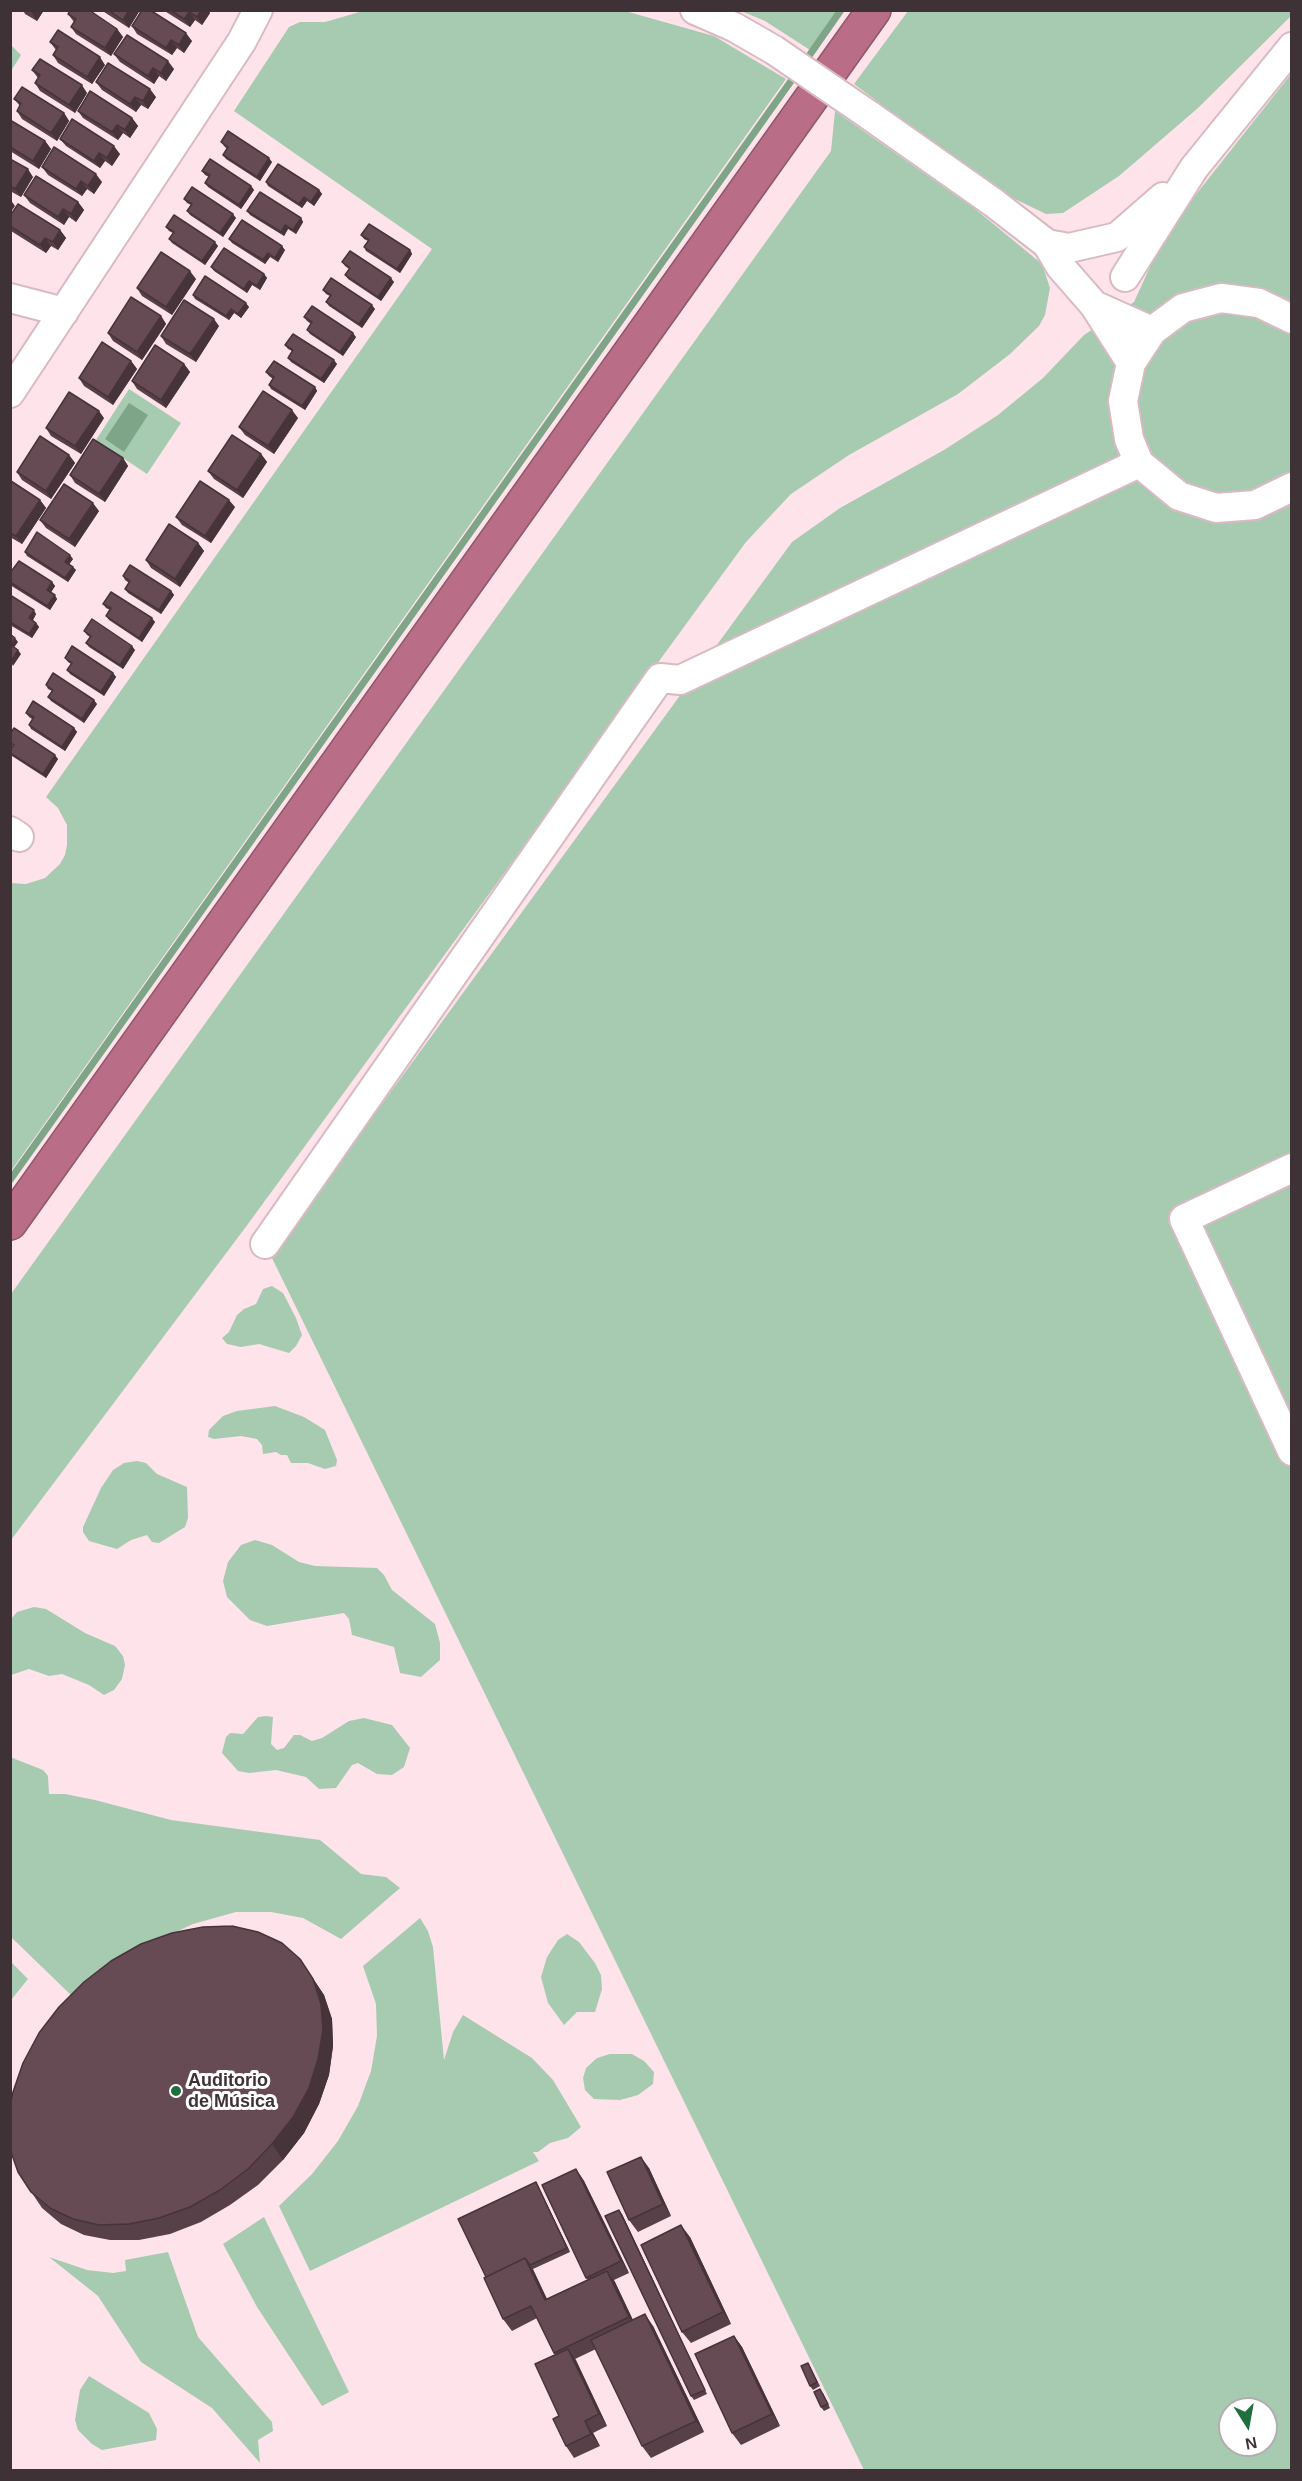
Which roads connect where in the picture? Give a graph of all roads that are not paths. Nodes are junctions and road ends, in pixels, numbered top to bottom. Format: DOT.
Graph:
graph roads {
  1 [pos="258,10"];
  2 [pos="280,10"];
  3 [pos="695,10"];
  4 [pos="874,10"];
  5 [pos="242,41"];
  6 [pos="1292,47"];
  7 [pos="1194,168"];
  8 [pos="1092,243"];
  9 [pos="1047,244"];
  10 [pos="10,298"];
  11 [pos="1094,305"];
  12 [pos="64,312"];
  13 [pos="1292,319"];
  14 [pos="1152,331"];
  15 [pos="1131,363"];
  16 [pos="10,393"];
  17 [pos="1139,463"];
  18 [pos="1292,487"];
  19 [pos="1292,1168"];
  20 [pos="10,1223"];
  21 [pos="265,1244"];
  22 [pos="1292,1451"];
  1 -- 5 [label="street"];
  2 -- 5 [label="street"];
  3 -- 9 [label="street, bridge"];
  4 -- 20 [label="highway"];
  5 -- 12 [label="street"];
  6 -- 7 [label="street"];
  7 -- 8 [label="street"];
  7 -- 8 [label="street"];
  8 -- 9 [label="street"];
  9 -- 11 [label="street"];
  10 -- 12 [label="street"];
  11 -- 14 [label="street"];
  11 -- 15 [label="street"];
  12 -- 16 [label="street"];
  13 -- 14 [label="street"];
  14 -- 15 [label="street"];
  15 -- 17 [label="street"];
  17 -- 18 [label="street"];
  17 -- 21 [label="street"];
  19 -- 22 [label="street"];
}
